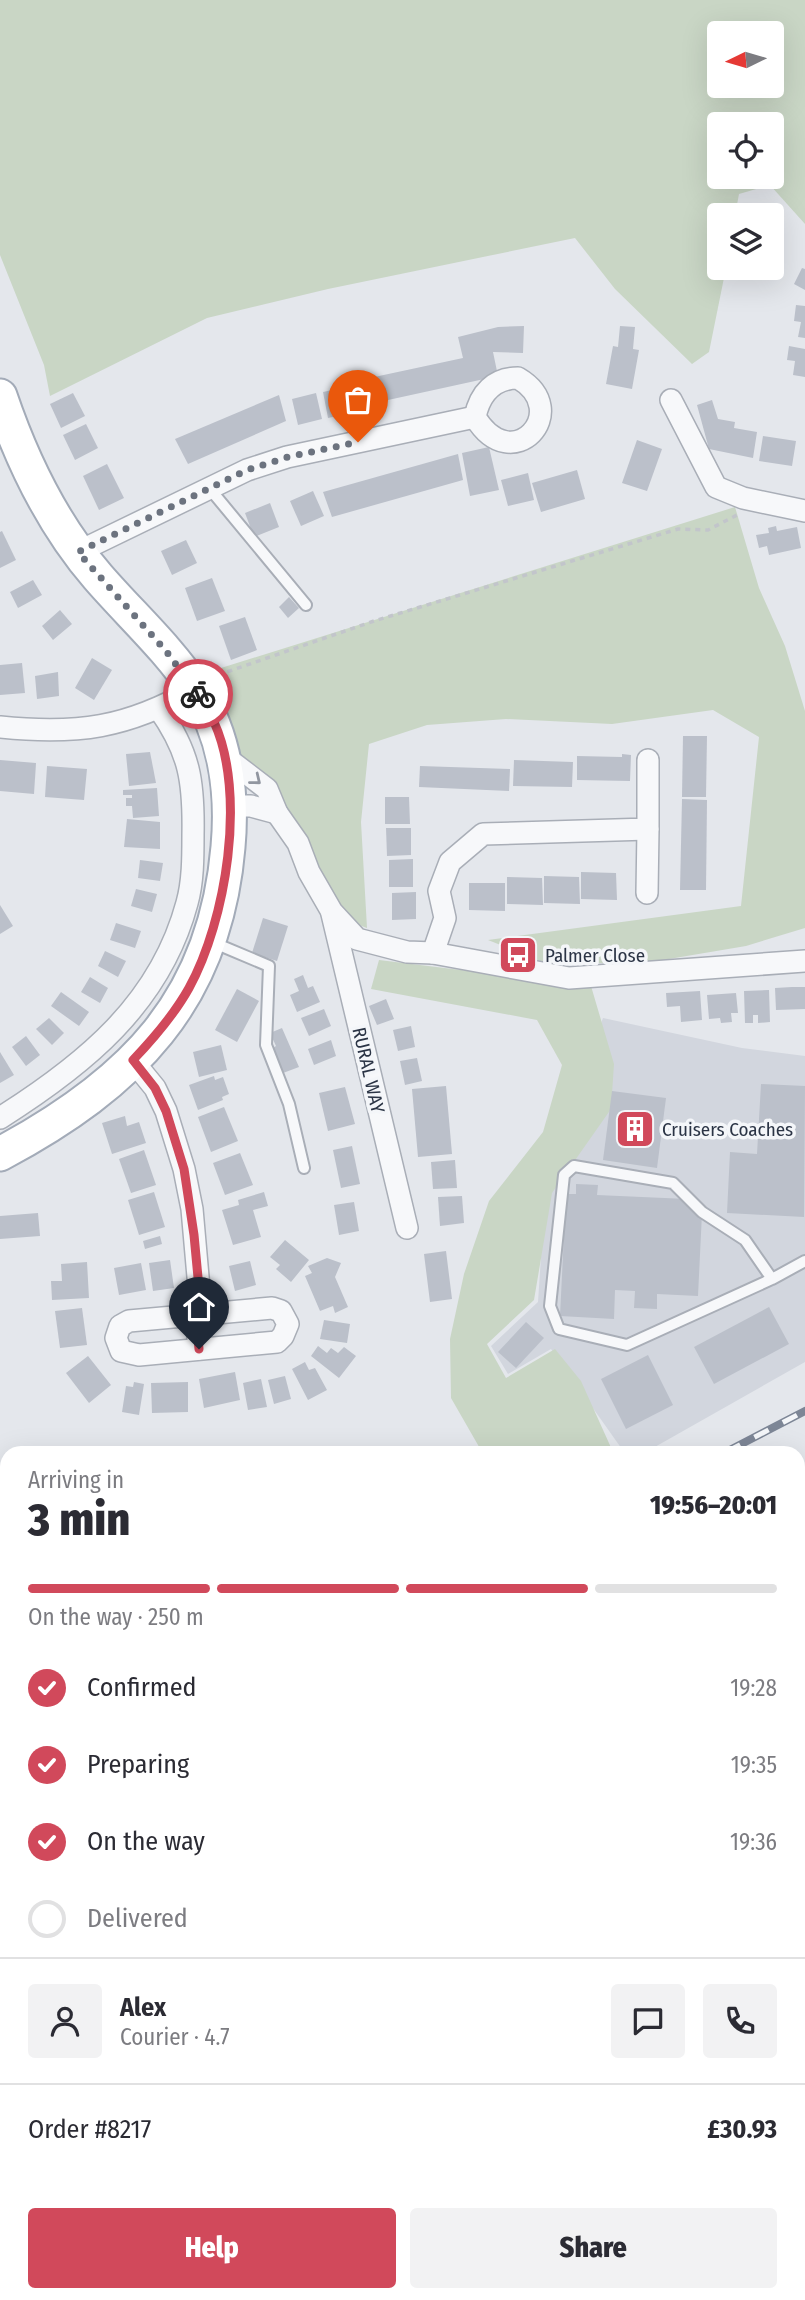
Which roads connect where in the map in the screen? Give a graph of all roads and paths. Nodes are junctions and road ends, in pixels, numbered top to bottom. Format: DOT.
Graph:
graph roads {
  1 [pos="0,396"];
  2 [pos="671,400"];
  3 [pos="475,416"];
  4 [pos="210,489"];
  5 [pos="805,511"];
  6 [pos="735,516"];
  7 [pos="78,552"];
  8 [pos="306,605"];
  9 [pos="224,673"];
  10 [pos="195,689"];
  11 [pos="159,709"];
  12 [pos="0,727"];
  13 [pos="223,756"];
  14 [pos="648,760"];
  15 [pos="229,806"];
  16 [pos="277,813"];
  17 [pos="648,829"];
  18 [pos="648,893"];
  19 [pos="332,912"];
  20 [pos="209,941"];
  21 [pos="433,953"];
  22 [pos="805,961"];
  23 [pos="133,1060"];
  24 [pos="0,1118"];
  25 [pos="0,1154"];
  26 [pos="304,1168"];
  27 [pos="407,1228"];
  28 [pos="805,1261"];
  29 [pos="772,1279"];
  30 [pos="196,1315"];
  31 [pos="199,1349"];
  1 -- 7 [label="main road"];
  2 -- 5 [label="street"];
  3 -- 4 [label="street"];
  4 -- 7 [label="street"];
  4 -- 8 [label="lane"];
  6 -- 9 [label="path"];
  7 -- 10 [label="main road"];
  10 -- 11 [label="street"];
  10 -- 13 [label="main road"];
  11 -- 12 [label="street"];
  11 -- 24 [label="street"];
  13 -- 15 [label="main road"];
  13 -- 16 [label="street, one-way"];
  14 -- 17 [label="street"];
  15 -- 16 [label="street"];
  15 -- 20 [label="main road"];
  16 -- 19 [label="street"];
  17 -- 18 [label="street"];
  17 -- 21 [label="street"];
  19 -- 21 [label="street"];
  19 -- 27 [label="street, RURAL WAY"];
  20 -- 23 [label="main road"];
  20 -- 26 [label="lane"];
  21 -- 22 [label="street"];
  23 -- 25 [label="main road"];
  23 -- 30 [label="street"];
  28 -- 29 [label="lane"];
  29 -- 29 [label="lane"];
  30 -- 31 [label="street"];
  30 -- 31 [label="street"];
  30 -- 31 [label="street"];
}
